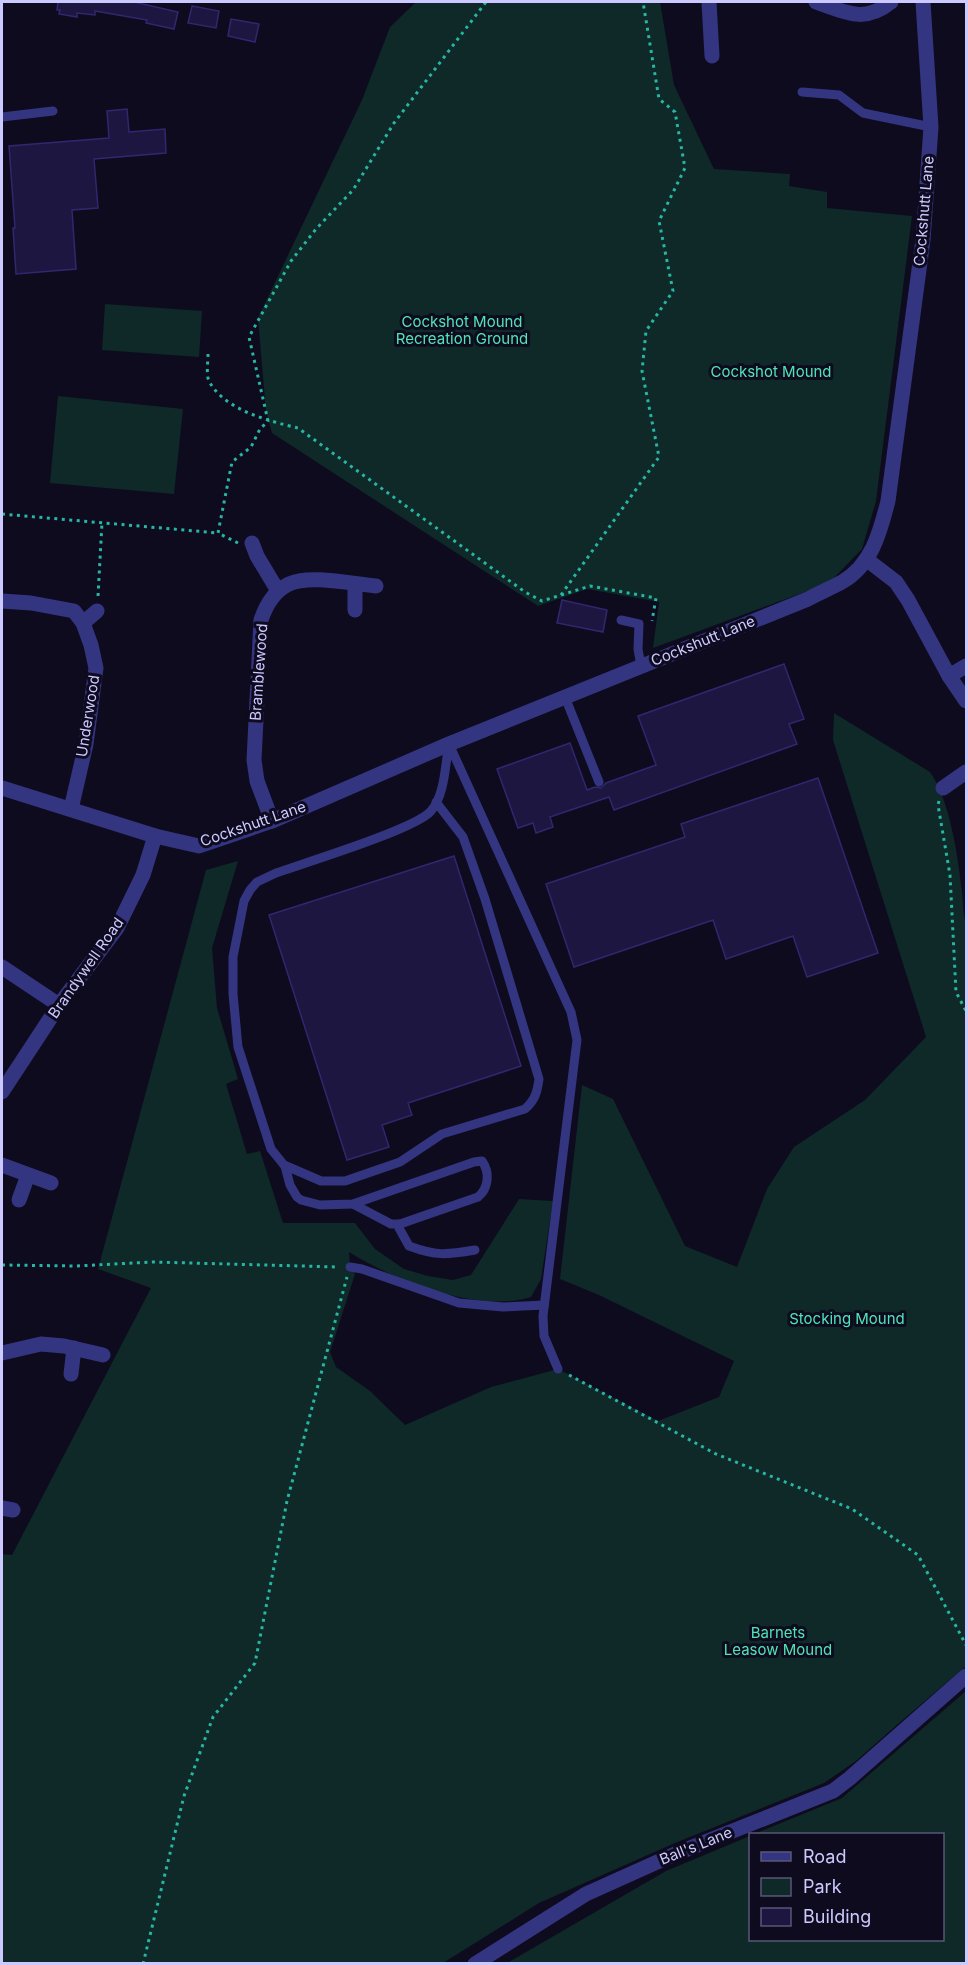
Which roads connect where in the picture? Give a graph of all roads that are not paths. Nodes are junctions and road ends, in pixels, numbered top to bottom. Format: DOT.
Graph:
graph roads {
  1 [pos="710,2"];
  2 [pos="891,2"];
  3 [pos="923,2"];
  4 [pos="822,3"];
  5 [pos="712,56"];
  6 [pos="802,92"];
  7 [pos="53,111"];
  8 [pos="2,117"];
  9 [pos="930,127"];
  10 [pos="254,549"];
  11 [pos="866,559"];
  12 [pos="355,584"];
  13 [pos="376,586"];
  14 [pos="278,591"];
  15 [pos="2,601"];
  16 [pos="355,610"];
  17 [pos="97,611"];
  18 [pos="621,620"];
  19 [pos="83,624"];
  20 [pos="641,666"];
  21 [pos="966,666"];
  22 [pos="949,676"];
  23 [pos="565,697"];
  24 [pos="966,701"];
  25 [pos="449,744"];
  26 [pos="966,772"];
  27 [pos="599,782"];
  28 [pos="2,788"];
  29 [pos="943,788"];
  30 [pos="436,802"];
  31 [pos="70,809"];
  32 [pos="272,821"];
  33 [pos="155,836"];
  34 [pos="2,967"];
  35 [pos="59,1005"];
  36 [pos="2,1092"];
  37 [pos="2,1165"];
  38 [pos="285,1166"];
  39 [pos="28,1175"];
  40 [pos="51,1183"];
  41 [pos="19,1200"];
  42 [pos="353,1204"];
  43 [pos="400,1224"];
  44 [pos="475,1250"];
  45 [pos="350,1267"];
  46 [pos="544,1305"];
  47 [pos="74,1348"];
  48 [pos="2,1353"];
  49 [pos="103,1355"];
  50 [pos="558,1369"];
  51 [pos="71,1374"];
  52 [pos="966,1676"];
  53 [pos="475,1964"];
  1 -- 5 [label="street"];
  2 -- 4 [label="street"];
  3 -- 9 [label="street, Cockshutt Lane"];
  6 -- 9 [label="lane"];
  7 -- 8 [label="lane"];
  9 -- 11 [label="street, Cockshutt Lane"];
  10 -- 14 [label="street"];
  11 -- 20 [label="street, Cockshutt Lane"];
  11 -- 22 [label="street"];
  12 -- 13 [label="street"];
  12 -- 14 [label="street"];
  12 -- 16 [label="street"];
  14 -- 32 [label="street, Bramblewood"];
  15 -- 19 [label="street"];
  17 -- 19 [label="street"];
  18 -- 20 [label="lane"];
  19 -- 31 [label="street, Underwood"];
  20 -- 23 [label="street, Cockshutt Lane"];
  21 -- 22 [label="street"];
  22 -- 24 [label="street"];
  23 -- 25 [label="street, Cockshutt Lane"];
  23 -- 27 [label="lane"];
  25 -- 30 [label="lane"];
  25 -- 32 [label="street, Cockshutt Lane"];
  25 -- 46 [label="lane"];
  26 -- 29 [label="street"];
  28 -- 31 [label="street, Cockshutt Lane"];
  30 -- 38 [label="lane"];
  30 -- 38 [label="lane"];
  31 -- 33 [label="street, Cockshutt Lane"];
  32 -- 33 [label="street, Cockshutt Lane"];
  33 -- 35 [label="street, Brandywell Road"];
  34 -- 35 [label="street"];
  35 -- 36 [label="street, Brandywell Road"];
  37 -- 39 [label="street"];
  38 -- 42 [label="lane"];
  39 -- 40 [label="street"];
  39 -- 41 [label="street"];
  42 -- 43 [label="lane"];
  42 -- 43 [label="lane"];
  43 -- 44 [label="lane"];
  45 -- 46 [label="lane"];
  46 -- 50 [label="lane"];
  47 -- 48 [label="street"];
  47 -- 49 [label="street"];
  47 -- 51 [label="street"];
  52 -- 53 [label="street, Ball's Lane"];
}
